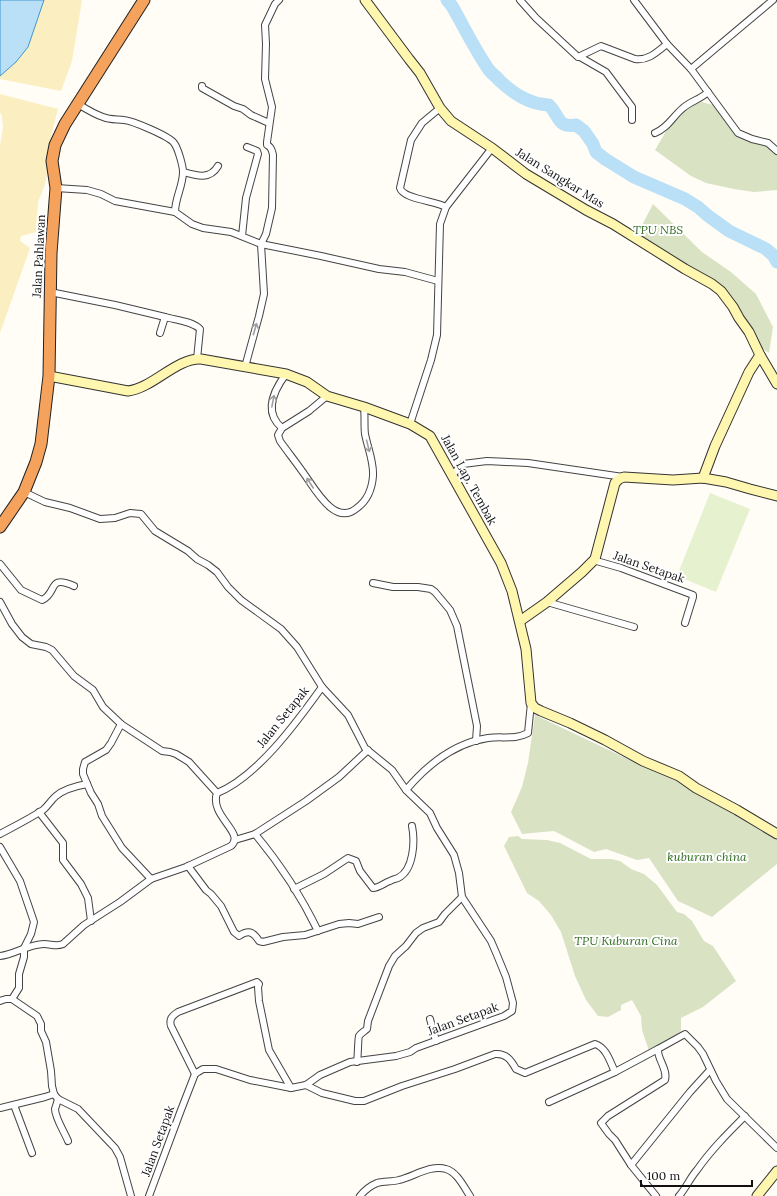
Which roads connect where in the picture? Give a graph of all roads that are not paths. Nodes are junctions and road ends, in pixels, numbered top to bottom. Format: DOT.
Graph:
graph roads {
  1 [pos="144,0"];
  2 [pos="279,0"];
  3 [pos="365,0"];
  4 [pos="520,0"];
  5 [pos="634,0"];
  6 [pos="773,0"];
  7 [pos="667,44"];
  8 [pos="580,57"];
  9 [pos="691,69"];
  10 [pos="202,86"];
  11 [pos="708,92"];
  12 [pos="78,104"];
  13 [pos="440,108"];
  14 [pos="632,120"];
  15 [pos="269,123"];
  16 [pos="655,133"];
  17 [pos="777,142"];
  18 [pos="768,143"];
  19 [pos="247,147"];
  20 [pos="492,148"];
  21 [pos="777,151"];
  22 [pos="218,166"];
  23 [pos="183,172"];
  24 [pos="56,188"];
  25 [pos="446,207"];
  26 [pos="175,212"];
  27 [pos="242,236"];
  28 [pos="261,244"];
  29 [pos="438,281"];
  30 [pos="50,292"];
  31 [pos="165,317"];
  32 [pos="160,333"];
  33 [pos="760,355"];
  34 [pos="197,359"];
  35 [pos="245,367"];
  36 [pos="286,374"];
  37 [pos="49,376"];
  38 [pos="777,384"];
  39 [pos="327,396"];
  40 [pos="364,407"];
  41 [pos="410,424"];
  42 [pos="282,428"];
  43 [pos="452,475"];
  44 [pos="624,477"];
  45 [pos="703,478"];
  46 [pos="24,492"];
  47 [pos="777,496"];
  48 [pos="0,528"];
  49 [pos="593,560"];
  50 [pos="0,564"];
  51 [pos="373,584"];
  52 [pos="74,586"];
  53 [pos="0,602"];
  54 [pos="547,602"];
  55 [pos="520,621"];
  56 [pos="685,622"];
  57 [pos="634,628"];
  58 [pos="322,687"];
  59 [pos="531,703"];
  60 [pos="121,724"];
  61 [pos="476,741"];
  62 [pos="368,750"];
  63 [pos="87,784"];
  64 [pos="406,790"];
  65 [pos="217,793"];
  66 [pos="39,812"];
  67 [pos="412,826"];
  68 [pos="0,834"];
  69 [pos="255,834"];
  70 [pos="777,834"];
  71 [pos="235,840"];
  72 [pos="0,847"];
  73 [pos="188,866"];
  74 [pos="151,879"];
  75 [pos="294,889"];
  76 [pos="462,898"];
  77 [pos="379,917"];
  78 [pos="91,921"];
  79 [pos="318,931"];
  80 [pos="24,948"];
  81 [pos="0,956"];
  82 [pos="12,999"];
  83 [pos="0,1001"];
  84 [pos="430,1019"];
  85 [pos="436,1041"];
  86 [pos="658,1049"];
  87 [pos="358,1062"];
  88 [pos="710,1070"];
  89 [pos="615,1072"];
  90 [pos="196,1074"];
  91 [pos="306,1085"];
  92 [pos="291,1088"];
  93 [pos="56,1097"];
  94 [pos="549,1102"];
  95 [pos="14,1104"];
  96 [pos="0,1108"];
  97 [pos="745,1116"];
  98 [pos="68,1142"];
  99 [pos="777,1148"];
  100 [pos="32,1153"];
  101 [pos="631,1165"];
  102 [pos="777,1171"];
  103 [pos="132,1196"];
  104 [pos="149,1196"];
  105 [pos="360,1196"];
  106 [pos="470,1196"];
  107 [pos="656,1196"];
  108 [pos="679,1196"];
  109 [pos="757,1196"];
  1 -- 12 [label="highway, Jalan Pahlawan"];
  2 -- 15 [label="street"];
  3 -- 13 [label="street, Jalan Sangkar Mas"];
  4 -- 8 [label="street"];
  5 -- 7 [label="street"];
  6 -- 9 [label="street"];
  7 -- 8 [label="street"];
  7 -- 9 [label="street"];
  8 -- 14 [label="street"];
  9 -- 11 [label="street"];
  10 -- 15 [label="street"];
  11 -- 16 [label="street"];
  11 -- 18 [label="street"];
  12 -- 23 [label="street"];
  12 -- 24 [label="highway, Jalan Pahlawan"];
  13 -- 20 [label="street, Jalan Sangkar Mas"];
  13 -- 25 [label="street"];
  15 -- 28 [label="street"];
  17 -- 18 [label="street"];
  18 -- 21 [label="street"];
  19 -- 27 [label="street"];
  20 -- 25 [label="street"];
  20 -- 33 [label="street, Jalan Sangkar Mas"];
  22 -- 23 [label="street"];
  23 -- 26 [label="street"];
  24 -- 26 [label="street"];
  24 -- 30 [label="highway, Jalan Pahlawan"];
  25 -- 29 [label="street"];
  26 -- 27 [label="street"];
  27 -- 28 [label="street"];
  28 -- 29 [label="street"];
  35 -- 28 [label="street, one-way"];
  29 -- 41 [label="street"];
  30 -- 31 [label="street"];
  30 -- 37 [label="highway, Jalan Pahlawan"];
  31 -- 32 [label="street"];
  31 -- 34 [label="street"];
  33 -- 38 [label="street, Jalan Sangkar Mas"];
  33 -- 45 [label="street"];
  34 -- 35 [label="street, Jalan Lap. Tembak"];
  34 -- 37 [label="street"];
  35 -- 36 [label="street, Jalan Lap. Tembak"];
  36 -- 39 [label="street, Jalan Lap. Tembak"];
  42 -- 36 [label="street, one-way"];
  37 -- 46 [label="highway, Jalan Pahlawan"];
  39 -- 40 [label="street, Jalan Lap. Tembak"];
  39 -- 42 [label="street"];
  40 -- 41 [label="street, Jalan Lap. Tembak"];
  40 -- 42 [label="street, one-way"];
  41 -- 43 [label="street, Jalan Lap. Tembak"];
  43 -- 44 [label="street"];
  43 -- 55 [label="street, Jalan Lap. Tembak"];
  44 -- 45 [label="street"];
  44 -- 49 [label="street"];
  45 -- 47 [label="street"];
  46 -- 48 [label="highway, Jalan Pahlawan"];
  46 -- 58 [label="street"];
  49 -- 54 [label="street"];
  49 -- 56 [label="street, Jalan Setapak"];
  50 -- 52 [label="street"];
  51 -- 61 [label="street"];
  53 -- 60 [label="street"];
  54 -- 55 [label="street"];
  54 -- 57 [label="street"];
  55 -- 59 [label="street, Jalan Lap. Tembak"];
  58 -- 62 [label="street, Jalan Setapak"];
  58 -- 65 [label="street, Jalan Setapak"];
  59 -- 61 [label="street"];
  59 -- 70 [label="street"];
  60 -- 63 [label="street"];
  60 -- 65 [label="street"];
  61 -- 64 [label="street"];
  62 -- 64 [label="street, Jalan Setapak"];
  62 -- 69 [label="street"];
  63 -- 66 [label="street"];
  63 -- 74 [label="street"];
  64 -- 76 [label="street, Jalan Setapak"];
  65 -- 71 [label="street"];
  66 -- 68 [label="street"];
  66 -- 78 [label="street"];
  67 -- 75 [label="street"];
  69 -- 71 [label="street"];
  69 -- 75 [label="street"];
  71 -- 73 [label="street"];
  72 -- 80 [label="street"];
  73 -- 74 [label="street"];
  73 -- 79 [label="street"];
  74 -- 78 [label="street"];
  75 -- 79 [label="street"];
  76 -- 85 [label="street, Jalan Setapak"];
  76 -- 87 [label="street"];
  77 -- 79 [label="street"];
  78 -- 80 [label="street"];
  80 -- 81 [label="street"];
  80 -- 82 [label="street"];
  82 -- 83 [label="street"];
  82 -- 93 [label="street"];
  84 -- 85 [label="street"];
  85 -- 87 [label="street, Jalan Setapak"];
  86 -- 88 [label="street"];
  86 -- 89 [label="street"];
  86 -- 101 [label="street"];
  87 -- 91 [label="street, Jalan Setapak"];
  88 -- 97 [label="street"];
  88 -- 101 [label="street"];
  89 -- 91 [label="street"];
  89 -- 94 [label="street"];
  90 -- 92 [label="street, Jalan Setapak"];
  90 -- 92 [label="street"];
  90 -- 104 [label="street, Jalan Setapak"];
  91 -- 92 [label="street, Jalan Setapak"];
  93 -- 95 [label="street"];
  93 -- 98 [label="street"];
  93 -- 103 [label="street, Jalan Setapak"];
  95 -- 96 [label="street"];
  95 -- 100 [label="street"];
  97 -- 99 [label="street"];
  97 -- 108 [label="street"];
  101 -- 107 [label="street"];
  102 -- 109 [label="street"];
  105 -- 106 [label="street"];
}
